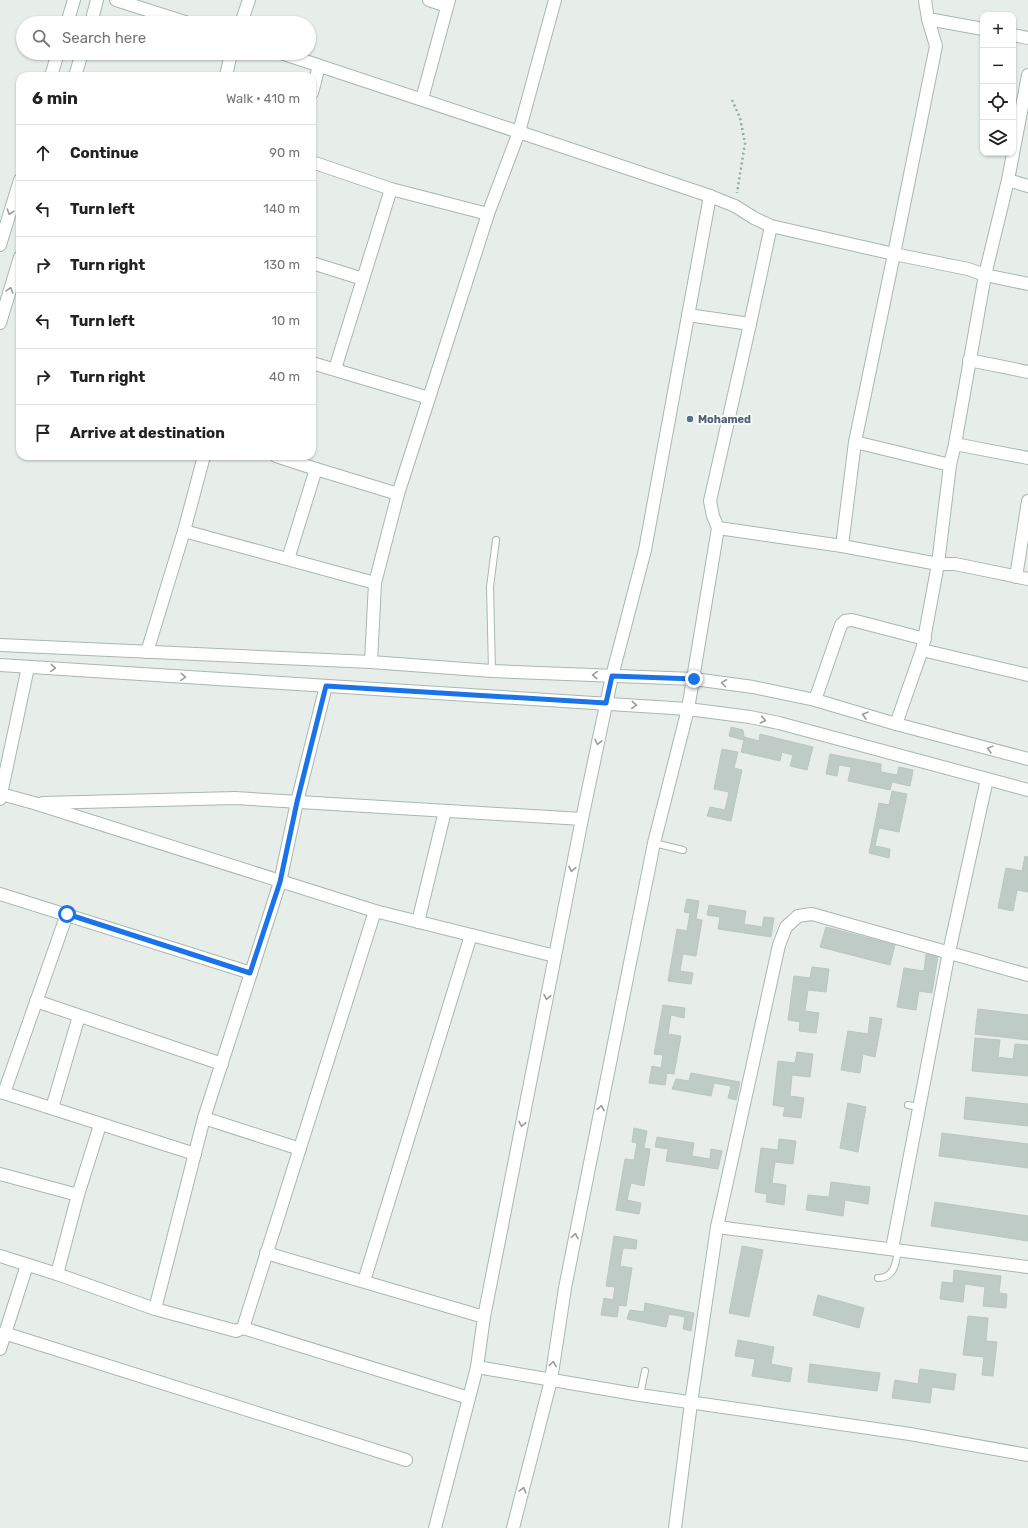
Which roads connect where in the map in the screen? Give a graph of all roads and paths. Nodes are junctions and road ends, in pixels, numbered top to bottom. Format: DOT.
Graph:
graph roads {
  1 [pos="74,0"];
  2 [pos="97,0"];
  3 [pos="116,0"];
  4 [pos="249,0"];
  5 [pos="429,0"];
  6 [pos="555,0"];
  7 [pos="925,0"];
  8 [pos="448,3"];
  9 [pos="69,16"];
  10 [pos="93,16"];
  11 [pos="166,16"];
  12 [pos="243,16"];
  13 [pos="928,20"];
  14 [pos="980,29"];
  15 [pos="1016,36"];
  16 [pos="1028,38"];
  17 [pos="56,60"];
  18 [pos="80,60"];
  19 [pos="229,60"];
  20 [pos="301,60"];
  21 [pos="319,66"];
  22 [pos="52,72"];
  23 [pos="76,72"];
  24 [pos="227,72"];
  25 [pos="1028,75"];
  26 [pos="316,78"];
  27 [pos="422,100"];
  28 [pos="732,100"];
  29 [pos="518,132"];
  30 [pos="316,163"];
  31 [pos="1008,180"];
  32 [pos="1028,186"];
  33 [pos="391,189"];
  34 [pos="16,193"];
  35 [pos="710,196"];
  36 [pos="735,206"];
  37 [pos="488,214"];
  38 [pos="771,226"];
  39 [pos="0,245"];
  40 [pos="894,254"];
  41 [pos="316,264"];
  42 [pos="16,270"];
  43 [pos="985,275"];
  44 [pos="363,279"];
  45 [pos="1028,284"];
  46 [pos="688,315"];
  47 [pos="0,323"];
  48 [pos="750,324"];
  49 [pos="969,360"];
  50 [pos="316,364"];
  51 [pos="334,369"];
  52 [pos="1028,372"];
  53 [pos="429,398"];
  54 [pos="855,442"];
  55 [pos="955,444"];
  56 [pos="1028,458"];
  57 [pos="203,460"];
  58 [pos="288,460"];
  59 [pos="950,465"];
  60 [pos="316,469"];
  61 [pos="398,494"];
  62 [pos="1028,501"];
  63 [pos="718,528"];
  64 [pos="184,531"];
  65 [pos="496,540"];
  66 [pos="842,546"];
  67 [pos="288,559"];
  68 [pos="938,564"];
  69 [pos="1022,578"];
  70 [pos="376,583"];
  71 [pos="0,645"];
  72 [pos="923,645"];
  73 [pos="148,652"];
  74 [pos="371,662"];
  75 [pos="0,665"];
  76 [pos="28,667"];
  77 [pos="492,671"];
  78 [pos="1028,675"];
  79 [pos="612,676"];
  80 [pos="694,679"];
  81 [pos="326,686"];
  82 [pos="815,700"];
  83 [pos="606,703"];
  84 [pos="688,709"];
  85 [pos="896,724"];
  86 [pos="1028,759"];
  87 [pos="987,779"];
  88 [pos="1028,790"];
  89 [pos="1,796"];
  90 [pos="297,802"];
  91 [pos="34,803"];
  92 [pos="445,811"];
  93 [pos="582,819"];
  94 [pos="654,843"];
  95 [pos="683,850"];
  96 [pos="280,882"];
  97 [pos="0,894"];
  98 [pos="374,911"];
  99 [pos="67,914"];
  100 [pos="418,922"];
  101 [pos="471,935"];
  102 [pos="949,952"];
  103 [pos="555,956"];
  104 [pos="250,973"];
  105 [pos="1028,975"];
  106 [pos="36,1002"];
  107 [pos="79,1016"];
  108 [pos="222,1064"];
  109 [pos="2,1093"];
  110 [pos="52,1108"];
  111 [pos="204,1118"];
  112 [pos="100,1125"];
  113 [pos="300,1149"];
  114 [pos="194,1154"];
  115 [pos="0,1174"];
  116 [pos="78,1196"];
  117 [pos="717,1227"];
  118 [pos="895,1249"];
  119 [pos="266,1253"];
  120 [pos="0,1256"];
  121 [pos="27,1265"];
  122 [pos="1028,1267"];
  123 [pos="57,1274"];
  124 [pos="878,1278"];
  125 [pos="364,1281"];
  126 [pos="154,1309"];
  127 [pos="484,1317"];
  128 [pos="243,1328"];
  129 [pos="4,1333"];
  130 [pos="0,1349"];
  131 [pos="477,1367"];
  132 [pos="645,1371"];
  133 [pos="550,1380"];
  134 [pos="640,1395"];
  135 [pos="469,1398"];
  136 [pos="690,1403"];
  137 [pos="1028,1455"];
  138 [pos="406,1460"];
  139 [pos="435,1528"];
  140 [pos="513,1528"];
  141 [pos="675,1528"];
  1 -- 9 [label="street"];
  2 -- 10 [label="street"];
  3 -- 11 [label="street"];
  4 -- 12 [label="street"];
  5 -- 8 [label="street"];
  6 -- 29 [label="street"];
  7 -- 13 [label="street"];
  8 -- 27 [label="street"];
  13 -- 14 [label="street"];
  13 -- 40 [label="street"];
  15 -- 16 [label="street"];
  17 -- 22 [label="street"];
  18 -- 23 [label="street"];
  19 -- 24 [label="street"];
  20 -- 21 [label="street"];
  21 -- 26 [label="street"];
  21 -- 27 [label="street"];
  25 -- 31 [label="street"];
  27 -- 29 [label="street"];
  28 -- 36 [label="path"];
  29 -- 35 [label="street"];
  29 -- 37 [label="street"];
  30 -- 33 [label="street"];
  31 -- 32 [label="street"];
  31 -- 43 [label="street"];
  33 -- 37 [label="street"];
  33 -- 44 [label="street"];
  34 -- 39 [label="street, one-way"];
  35 -- 36 [label="street"];
  35 -- 46 [label="street"];
  36 -- 38 [label="street"];
  37 -- 53 [label="street"];
  38 -- 40 [label="street"];
  38 -- 48 [label="street"];
  40 -- 43 [label="street"];
  40 -- 54 [label="street"];
  41 -- 44 [label="street"];
  47 -- 42 [label="street, one-way"];
  43 -- 45 [label="street"];
  43 -- 49 [label="street"];
  44 -- 51 [label="street"];
  46 -- 48 [label="street"];
  46 -- 79 [label="street"];
  48 -- 63 [label="street"];
  49 -- 52 [label="street"];
  49 -- 55 [label="street"];
  50 -- 51 [label="street"];
  51 -- 53 [label="street"];
  53 -- 61 [label="street"];
  54 -- 59 [label="street"];
  54 -- 66 [label="street"];
  55 -- 56 [label="street"];
  55 -- 59 [label="street"];
  57 -- 64 [label="street"];
  58 -- 60 [label="street"];
  59 -- 68 [label="street"];
  60 -- 61 [label="street"];
  60 -- 67 [label="street"];
  61 -- 70 [label="street"];
  62 -- 69 [label="street"];
  63 -- 66 [label="street"];
  63 -- 80 [label="street"];
  64 -- 67 [label="street"];
  64 -- 73 [label="street"];
  65 -- 77 [label="lane"];
  66 -- 68 [label="street"];
  67 -- 70 [label="street"];
  68 -- 69 [label="street"];
  68 -- 72 [label="street"];
  70 -- 74 [label="street"];
  71 -- 73 [label="street"];
  72 -- 78 [label="street"];
  72 -- 82 [label="street"];
  72 -- 85 [label="street"];
  73 -- 74 [label="street"];
  74 -- 77 [label="street"];
  75 -- 76 [label="street"];
  76 -- 81 [label="street, one-way"];
  76 -- 89 [label="street"];
  79 -- 77 [label="street, one-way"];
  79 -- 80 [label="street"];
  79 -- 83 [label="street"];
  82 -- 80 [label="street, one-way"];
  80 -- 84 [label="street"];
  81 -- 83 [label="street"];
  81 -- 90 [label="street"];
  85 -- 82 [label="street, one-way"];
  83 -- 84 [label="street, one-way"];
  83 -- 93 [label="street, one-way"];
  84 -- 87 [label="street, one-way"];
  84 -- 94 [label="street"];
  86 -- 85 [label="street, one-way"];
  87 -- 88 [label="street"];
  87 -- 102 [label="street"];
  89 -- 91 [label="street"];
  90 -- 91 [label="street"];
  90 -- 92 [label="street"];
  90 -- 96 [label="street"];
  91 -- 96 [label="street"];
  92 -- 93 [label="street"];
  92 -- 100 [label="street"];
  93 -- 103 [label="street, one-way"];
  94 -- 95 [label="lane"];
  133 -- 94 [label="street, one-way"];
  96 -- 98 [label="street"];
  96 -- 104 [label="street"];
  97 -- 99 [label="street"];
  98 -- 100 [label="street"];
  98 -- 113 [label="street"];
  99 -- 104 [label="street"];
  99 -- 106 [label="street"];
  100 -- 101 [label="street"];
  101 -- 103 [label="street"];
  101 -- 125 [label="street"];
  102 -- 105 [label="street"];
  102 -- 117 [label="street"];
  102 -- 118 [label="street"];
  103 -- 127 [label="street, one-way"];
  104 -- 108 [label="street"];
  106 -- 107 [label="street"];
  106 -- 109 [label="street"];
  107 -- 108 [label="street"];
  107 -- 110 [label="street"];
  108 -- 111 [label="street"];
  109 -- 110 [label="street"];
  110 -- 112 [label="street"];
  111 -- 113 [label="street"];
  111 -- 114 [label="street"];
  112 -- 114 [label="street"];
  112 -- 116 [label="street"];
  113 -- 119 [label="street"];
  114 -- 126 [label="street"];
  115 -- 116 [label="street"];
  116 -- 123 [label="street"];
  117 -- 118 [label="street"];
  117 -- 136 [label="street"];
  118 -- 122 [label="street"];
  118 -- 124 [label="lane"];
  119 -- 125 [label="street"];
  119 -- 128 [label="street"];
  120 -- 121 [label="street"];
  121 -- 123 [label="street"];
  121 -- 129 [label="street"];
  123 -- 126 [label="street"];
  125 -- 127 [label="street"];
  126 -- 128 [label="street"];
  127 -- 131 [label="street"];
  128 -- 135 [label="street"];
  129 -- 130 [label="street"];
  129 -- 138 [label="street"];
  131 -- 133 [label="street"];
  131 -- 135 [label="street"];
  132 -- 134 [label="lane"];
  133 -- 134 [label="street"];
  140 -- 133 [label="street, one-way"];
  134 -- 136 [label="street"];
  135 -- 139 [label="street"];
  136 -- 137 [label="street"];
  136 -- 141 [label="street"];
}
